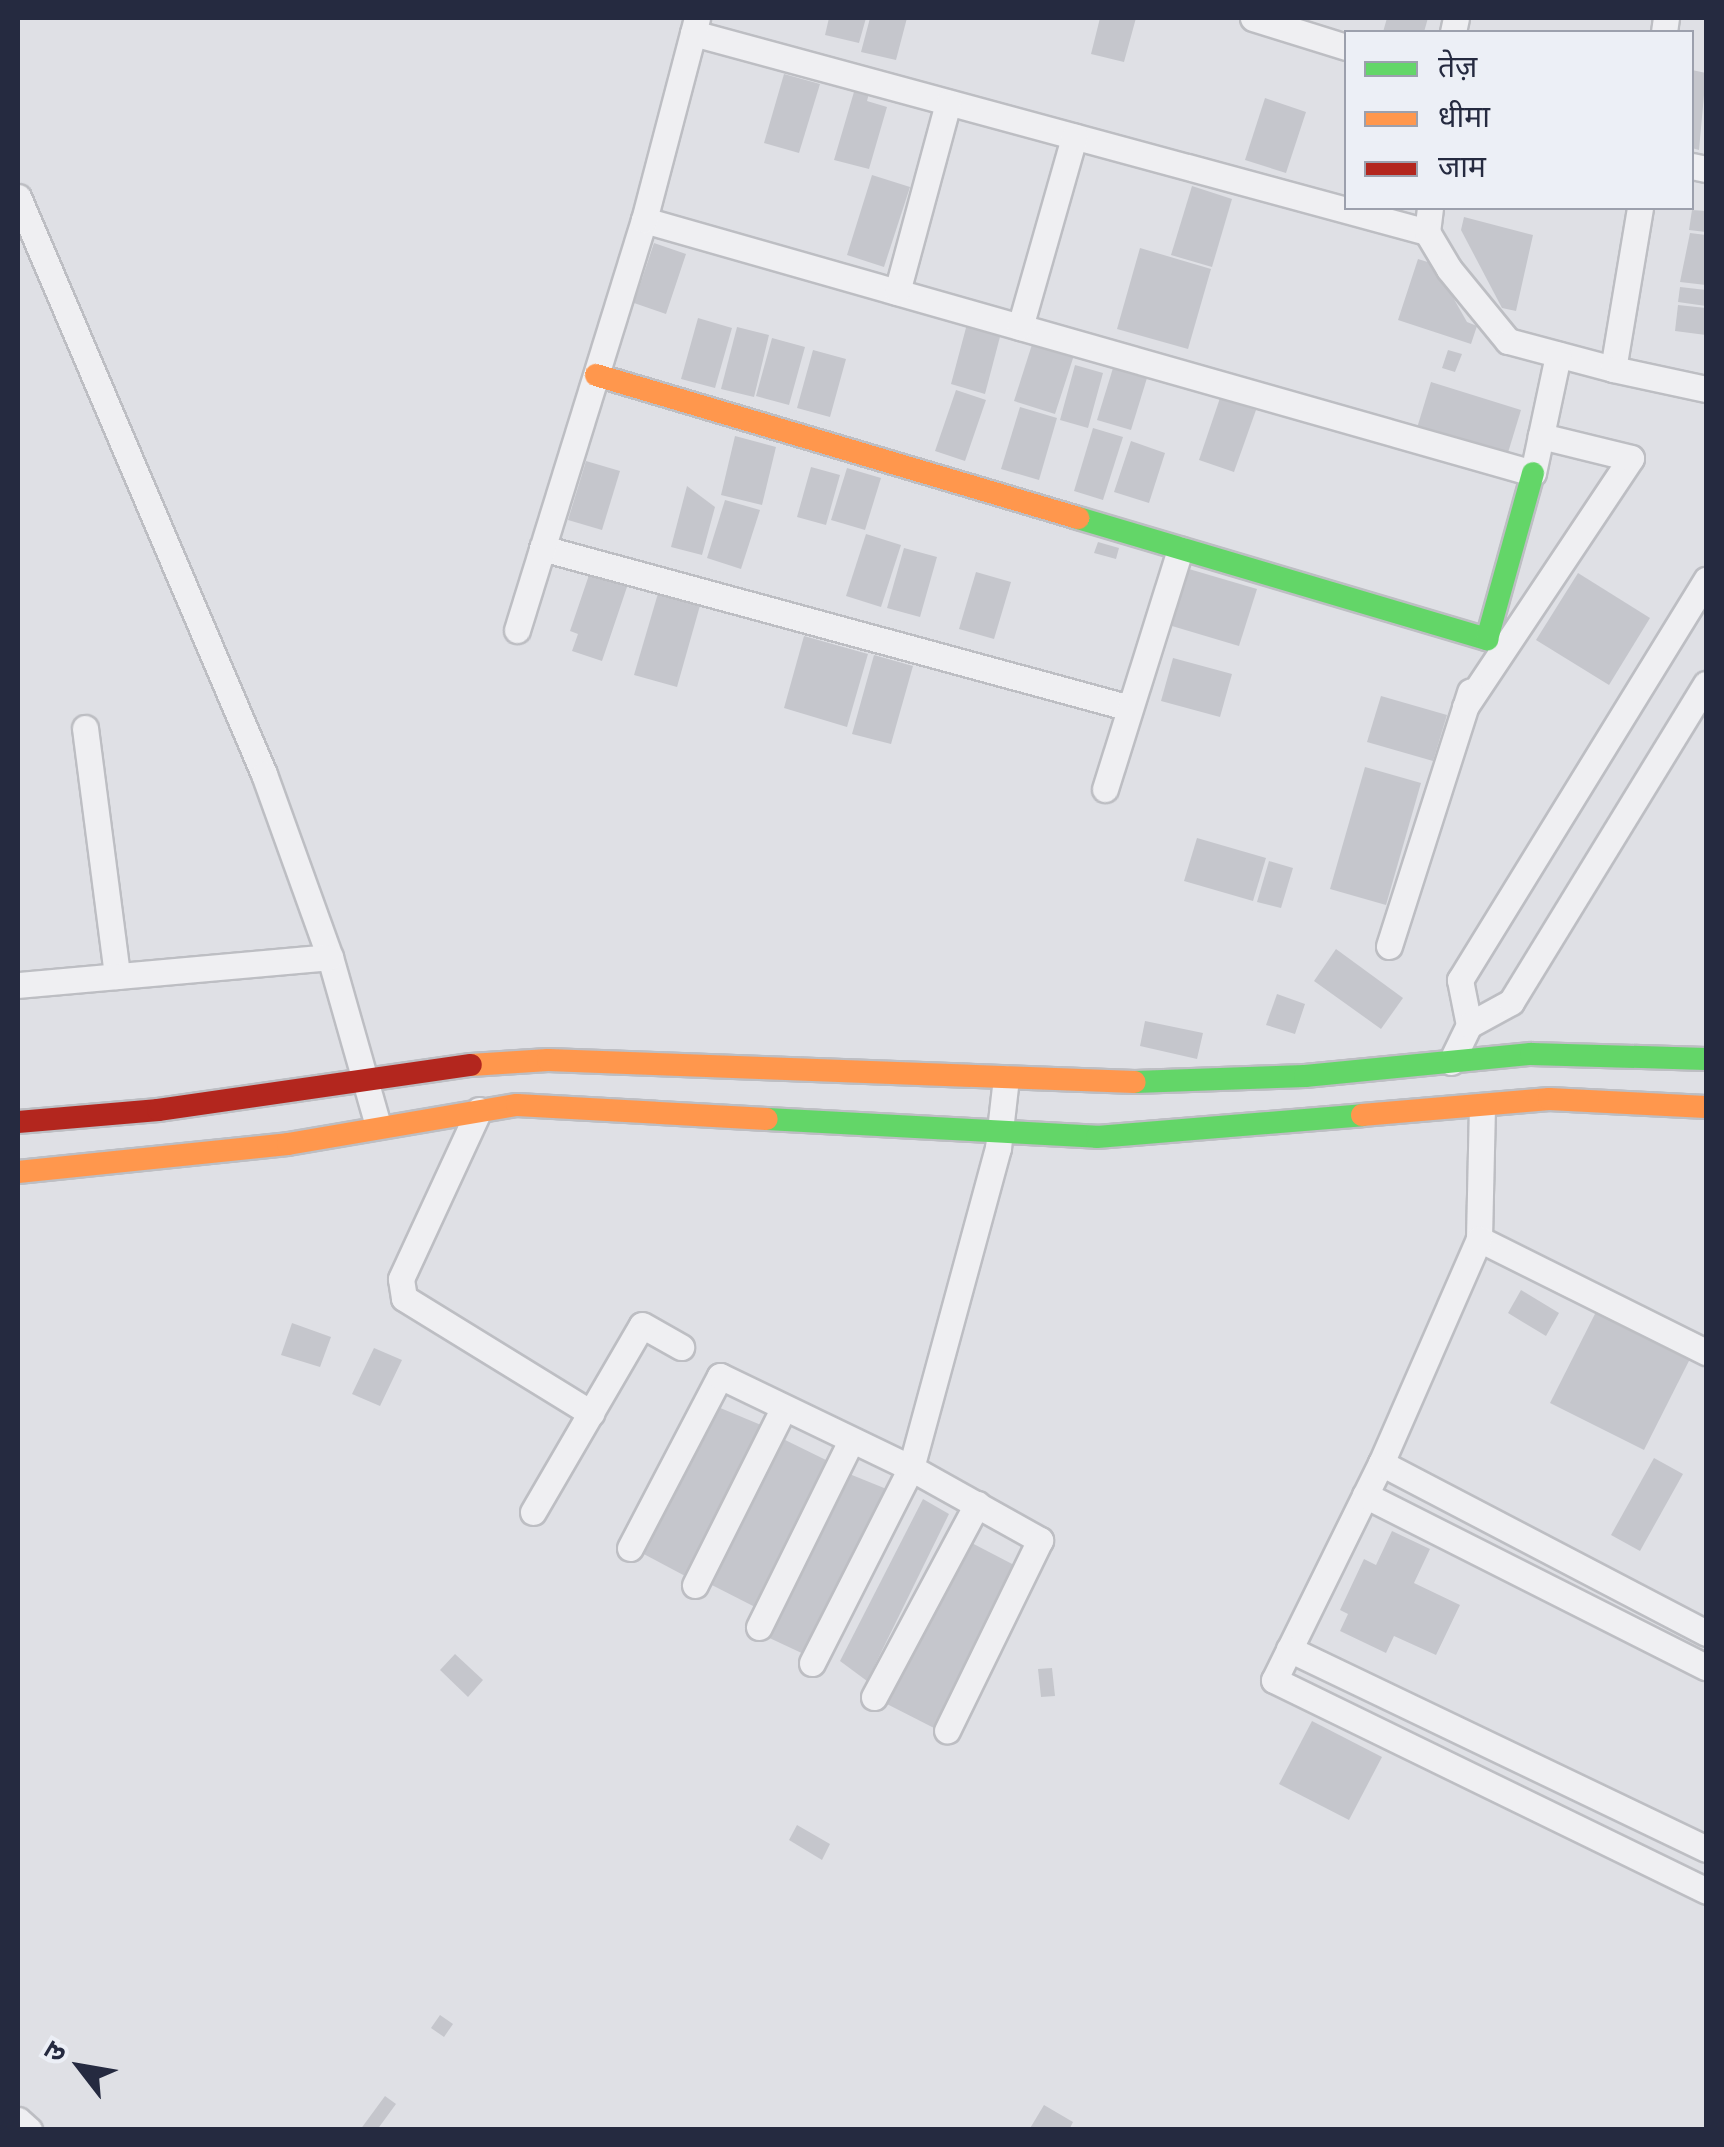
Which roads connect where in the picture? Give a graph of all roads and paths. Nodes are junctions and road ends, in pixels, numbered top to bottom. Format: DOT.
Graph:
graph roads {
  1 [pos="1253,18"];
  2 [pos="695,25"];
  3 [pos="1344,46"];
  4 [pos="948,103"];
  5 [pos="1074,138"];
  6 [pos="18,196"];
  7 [pos="1344,200"];
  8 [pos="1386,210"];
  9 [pos="1640,210"];
  10 [pos="644,220"];
  11 [pos="1429,220"];
  12 [pos="29,253"];
  13 [pos="897,292"];
  14 [pos="1020,327"];
  15 [pos="1558,355"];
  16 [pos="1613,369"];
  17 [pos="596,375"];
  18 [pos="1706,389"];
  19 [pos="1541,436"];
  20 [pos="1533,473"];
  21 [pos="542,548"];
  22 [pos="1180,550"];
  23 [pos="1706,580"];
  24 [pos="517,630"];
  25 [pos="1486,639"];
  26 [pos="1706,684"];
  27 [pos="1465,707"];
  28 [pos="1130,708"];
  29 [pos="85,728"];
  30 [pos="1104,790"];
  31 [pos="1389,946"];
  32 [pos="330,957"];
  33 [pos="117,976"];
  34 [pos="18,984"];
  35 [pos="1469,1025"];
  36 [pos="1706,1059"];
  37 [pos="1451,1062"];
  38 [pos="365,1077"];
  39 [pos="1006,1078"];
  40 [pos="1482,1106"];
  41 [pos="1706,1108"];
  42 [pos="479,1110"];
  43 [pos="18,1122"];
  44 [pos="378,1126"];
  45 [pos="1000,1133"];
  46 [pos="18,1172"];
  47 [pos="1479,1239"];
  48 [pos="681,1347"];
  49 [pos="1706,1352"];
  50 [pos="783,1409"];
  51 [pos="591,1412"];
  52 [pos="851,1441"];
  53 [pos="1381,1464"];
  54 [pos="911,1468"];
  55 [pos="1365,1495"];
  56 [pos="977,1504"];
  57 [pos="533,1512"];
  58 [pos="630,1548"];
  59 [pos="695,1585"];
  60 [pos="759,1627"];
  61 [pos="1706,1633"];
  62 [pos="1289,1649"];
  63 [pos="812,1663"];
  64 [pos="1706,1667"];
  65 [pos="874,1698"];
  66 [pos="948,1732"];
  67 [pos="1706,1849"];
  68 [pos="1706,1891"];
  69 [pos="18,2120"];
  70 [pos="28,2130"];
  1 -- 3 [label="street"];
  2 -- 4 [label="street"];
  2 -- 10 [label="street"];
  4 -- 5 [label="street"];
  4 -- 13 [label="street"];
  5 -- 7 [label="street"];
  5 -- 14 [label="street"];
  6 -- 12 [label="street"];
  8 -- 11 [label="street"];
  9 -- 16 [label="street"];
  10 -- 13 [label="street"];
  10 -- 17 [label="street"];
  11 -- 15 [label="street"];
  12 -- 32 [label="street"];
  13 -- 14 [label="street"];
  14 -- 20 [label="street"];
  15 -- 16 [label="street"];
  15 -- 19 [label="street"];
  16 -- 18 [label="street"];
  17 -- 21 [label="street"];
  17 -- 22 [label="street"];
  19 -- 20 [label="street"];
  19 -- 27 [label="street"];
  20 -- 25 [label="street"];
  21 -- 24 [label="street"];
  21 -- 28 [label="street"];
  22 -- 25 [label="street"];
  22 -- 28 [label="street"];
  23 -- 35 [label="street"];
  25 -- 27 [label="street"];
  26 -- 35 [label="street"];
  27 -- 31 [label="street"];
  28 -- 30 [label="street"];
  29 -- 33 [label="street"];
  32 -- 33 [label="street"];
  32 -- 38 [label="street"];
  33 -- 34 [label="street"];
  35 -- 37 [label="street"];
  36 -- 37 [label="street"];
  37 -- 39 [label="street"];
  38 -- 39 [label="street"];
  38 -- 43 [label="street"];
  38 -- 44 [label="street"];
  39 -- 45 [label="street"];
  40 -- 41 [label="street"];
  40 -- 45 [label="street"];
  40 -- 47 [label="street"];
  42 -- 44 [label="street"];
  42 -- 45 [label="street"];
  42 -- 51 [label="street"];
  44 -- 46 [label="street"];
  45 -- 54 [label="street"];
  47 -- 49 [label="street"];
  47 -- 53 [label="street"];
  48 -- 51 [label="street"];
  50 -- 52 [label="street"];
  50 -- 58 [label="street"];
  50 -- 59 [label="street"];
  51 -- 57 [label="street"];
  52 -- 54 [label="street"];
  52 -- 60 [label="street"];
  53 -- 55 [label="street"];
  53 -- 61 [label="street"];
  54 -- 56 [label="street"];
  54 -- 63 [label="street"];
  55 -- 62 [label="street"];
  55 -- 64 [label="street"];
  56 -- 65 [label="street"];
  56 -- 66 [label="street"];
  62 -- 67 [label="street"];
  62 -- 68 [label="street"];
  69 -- 70 [label="street"];
}
